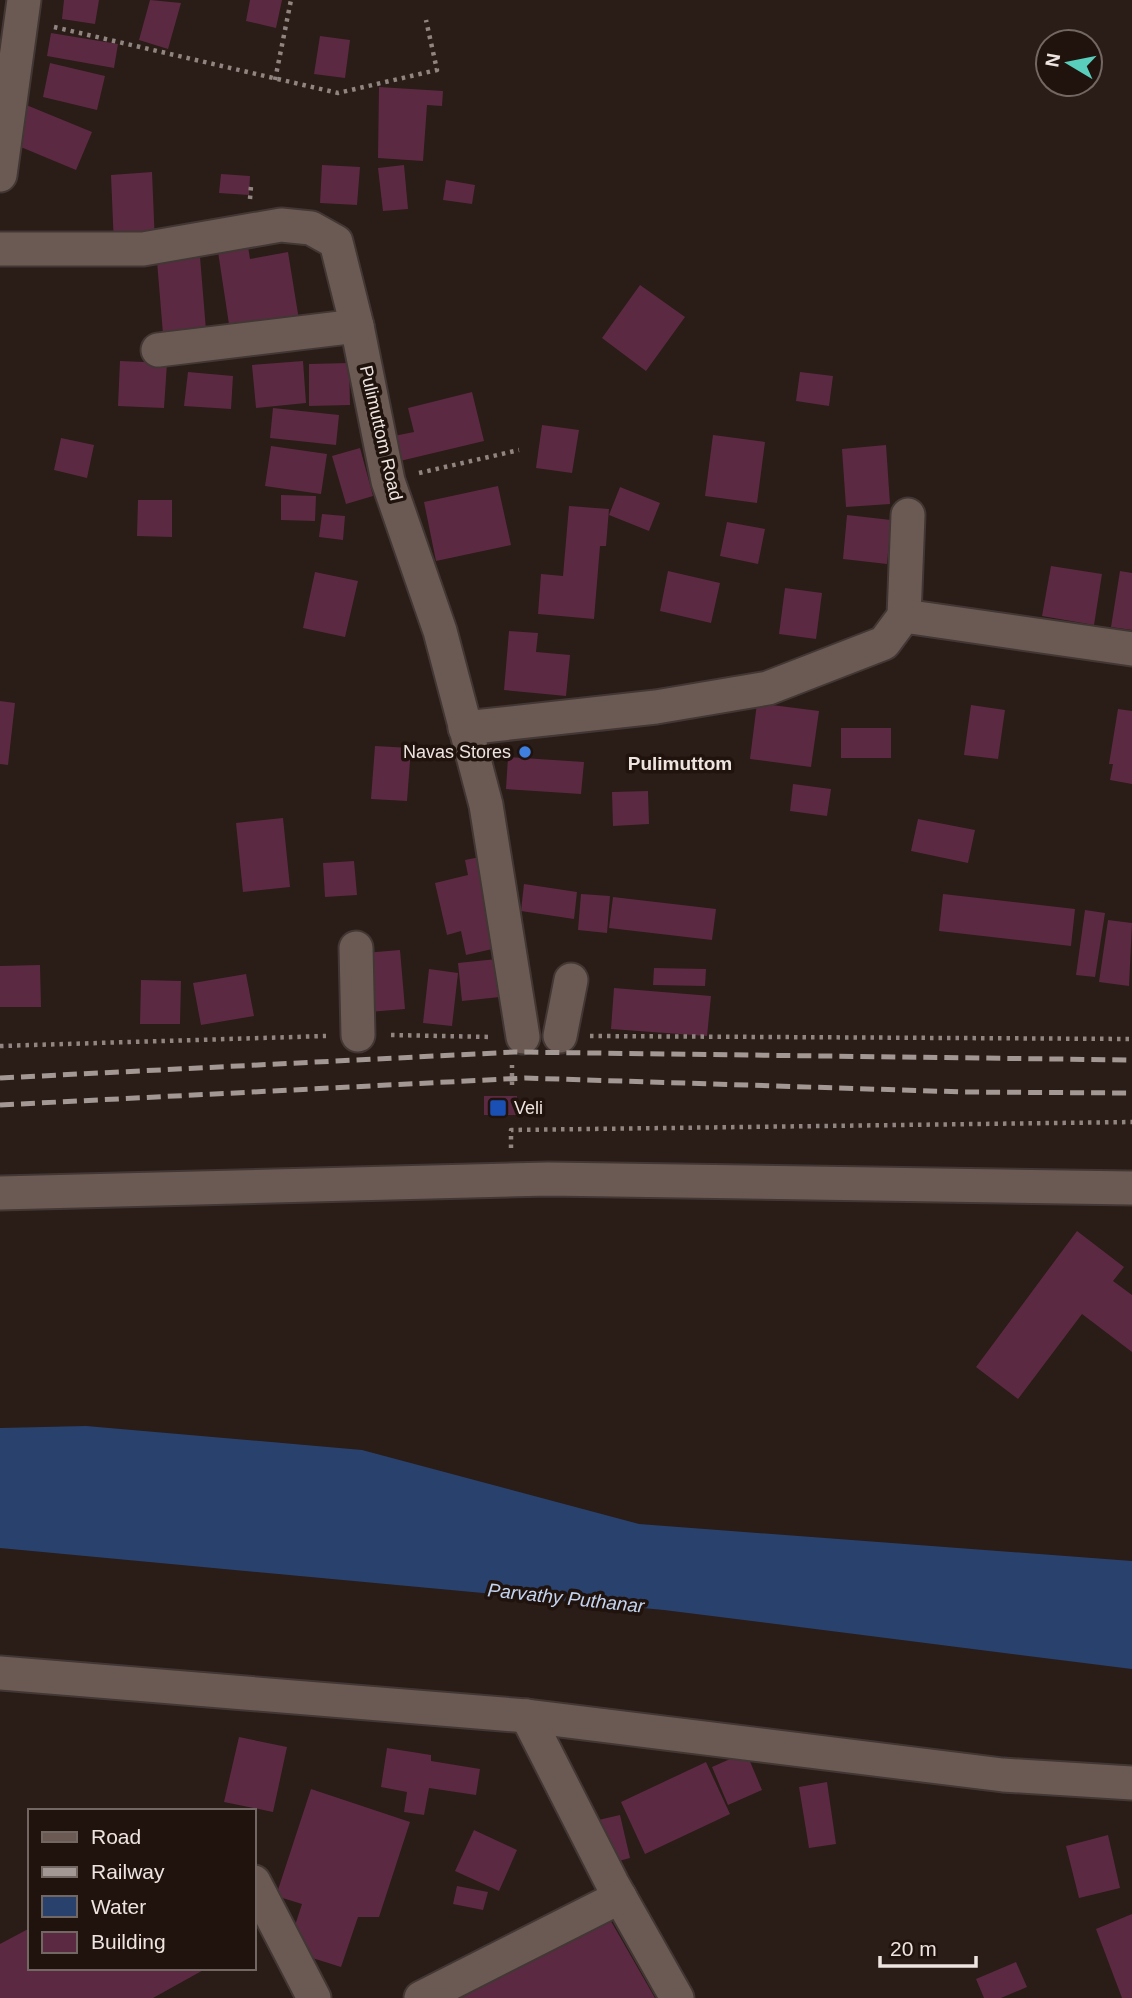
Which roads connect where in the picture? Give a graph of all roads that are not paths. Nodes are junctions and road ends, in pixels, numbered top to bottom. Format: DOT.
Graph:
graph roads {
  1 [pos="23,10"];
  2 [pos="0,175"];
  3 [pos="0,249"];
  4 [pos="357,326"];
  5 [pos="158,350"];
  6 [pos="908,516"];
  7 [pos="904,616"];
  8 [pos="1132,649"];
  9 [pos="465,728"];
  10 [pos="356,948"];
  11 [pos="570,980"];
  12 [pos="358,1035"];
  13 [pos="560,1036"];
  14 [pos="523,1037"];
  15 [pos="1132,1188"];
  16 [pos="0,1193"];
  17 [pos="0,1673"];
  18 [pos="527,1716"];
  19 [pos="1132,1783"];
  20 [pos="256,1886"];
  21 [pos="620,1896"];
  22 [pos="314,1998"];
  23 [pos="421,1998"];
  24 [pos="677,1998"];
  1 -- 2 [label="street"];
  3 -- 4 [label="street, Pulimuttom Road"];
  4 -- 5 [label="street"];
  4 -- 9 [label="street, Pulimuttom Road"];
  6 -- 7 [label="street"];
  7 -- 8 [label="street"];
  7 -- 9 [label="street"];
  9 -- 14 [label="street, Pulimuttom Road"];
  10 -- 12 [label="street"];
  11 -- 13 [label="street"];
  15 -- 16 [label="street"];
  17 -- 18 [label="street"];
  18 -- 19 [label="street"];
  18 -- 21 [label="street"];
  20 -- 22 [label="street"];
  21 -- 23 [label="street"];
  21 -- 24 [label="street"];
}
